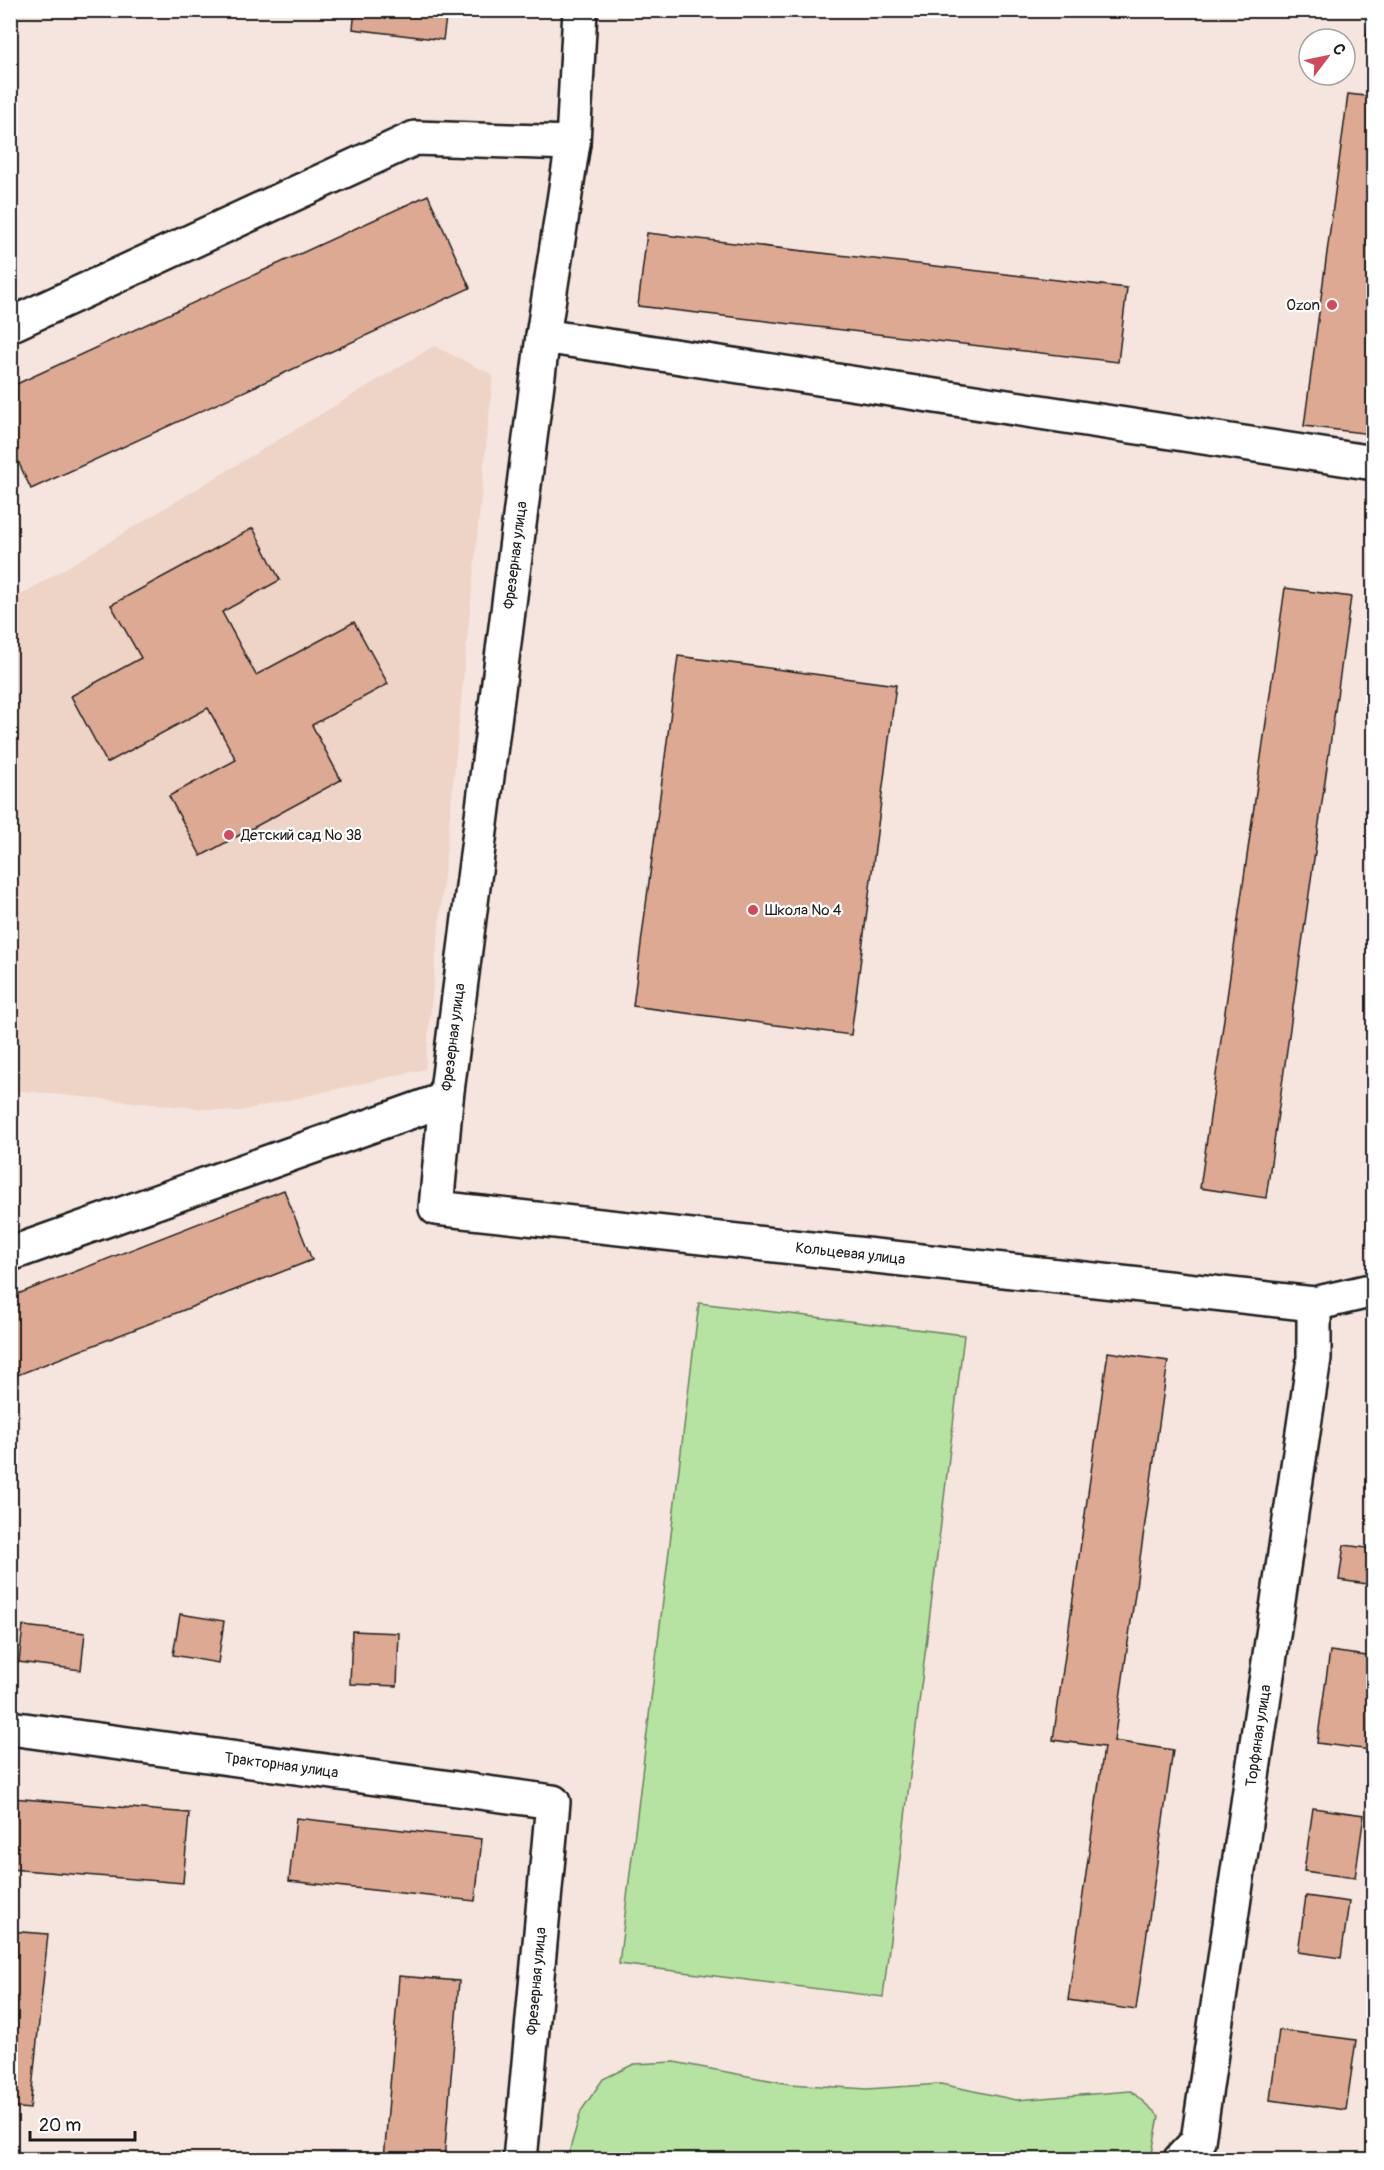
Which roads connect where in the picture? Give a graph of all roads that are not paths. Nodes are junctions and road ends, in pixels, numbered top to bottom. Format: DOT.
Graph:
graph roads {
  1 [pos="580,10"];
  2 [pos="573,143"];
  3 [pos="10,325"];
  4 [pos="543,336"];
  5 [pos="1374,463"];
  6 [pos="446,1099"];
  7 [pos="10,1254"];
  8 [pos="1374,1290"];
  9 [pos="1314,1304"];
  10 [pos="10,1728"];
  11 [pos="552,1802"];
  12 [pos="520,2160"];
  13 [pos="1180,2160"];
  1 -- 2 [label="street, Фрезерная улица"];
  2 -- 3 [label="street"];
  2 -- 4 [label="street, Фрезерная улица"];
  4 -- 5 [label="street"];
  4 -- 6 [label="street, Фрезерная улица"];
  6 -- 7 [label="street"];
  6 -- 9 [label="street, Кольцевая улица"];
  8 -- 9 [label="street, Кольцевая улица"];
  9 -- 13 [label="street, Торфяная улица"];
  10 -- 11 [label="street, Тракторная улица"];
  11 -- 12 [label="street, Фрезерная улица"];
}
